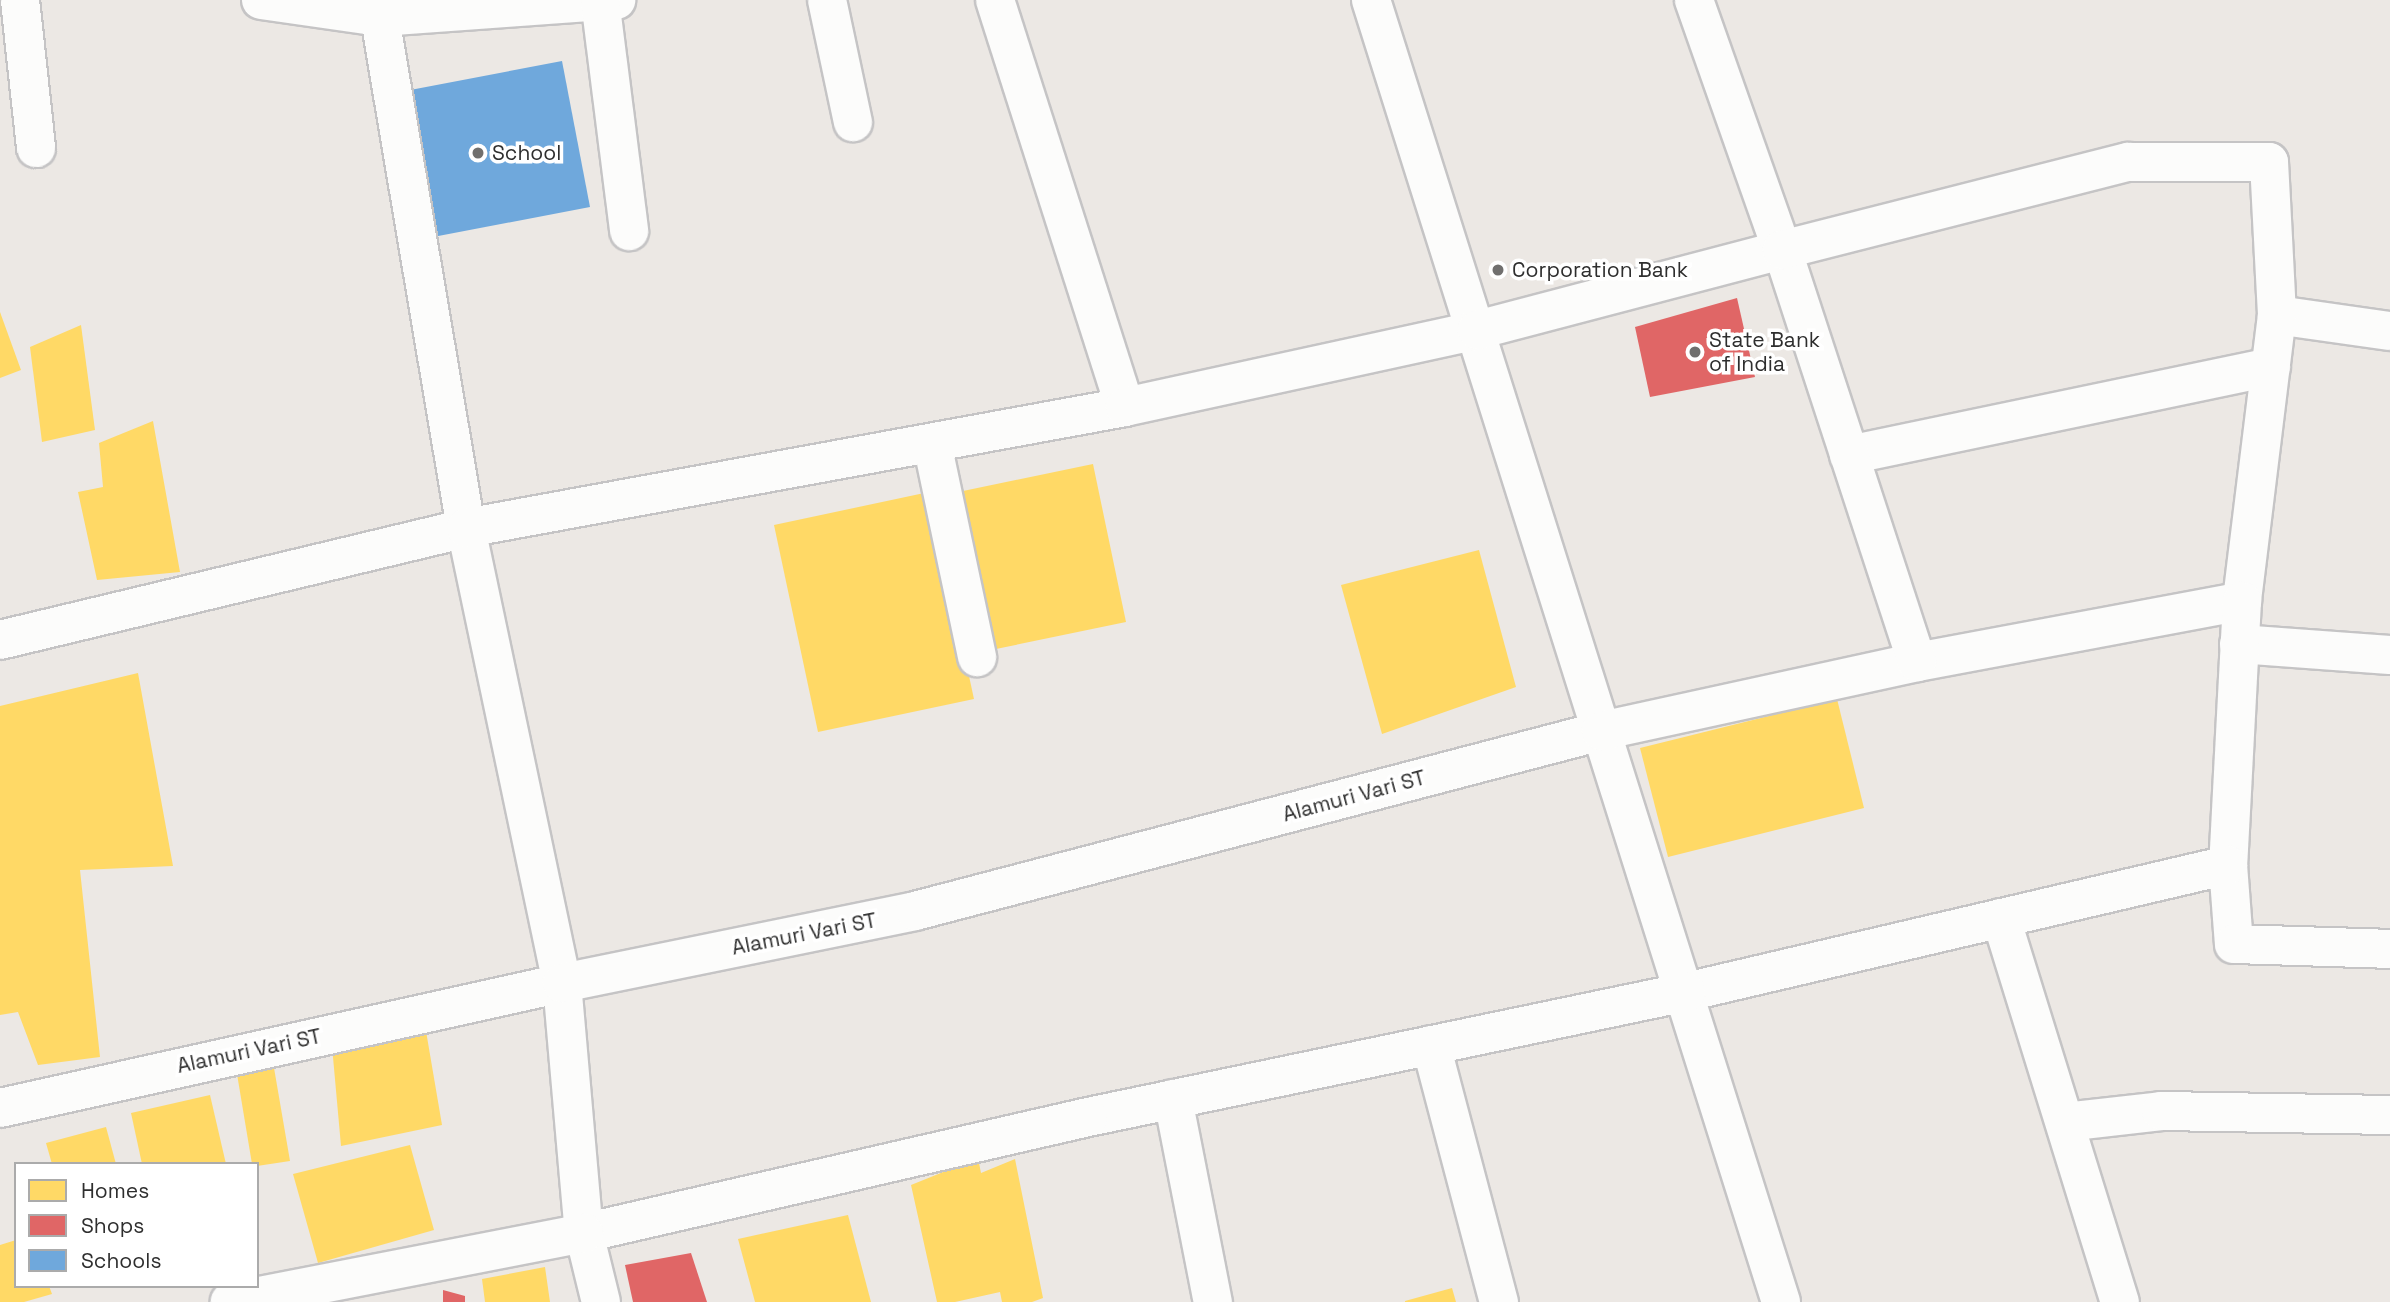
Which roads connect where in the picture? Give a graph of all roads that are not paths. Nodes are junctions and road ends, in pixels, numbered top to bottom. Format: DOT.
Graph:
graph roads {
  1 [pos="20,0"];
  2 [pos="261,0"];
  3 [pos="827,0"];
  4 [pos="995,0"];
  5 [pos="1371,0"];
  6 [pos="1694,0"];
  7 [pos="606,1"];
  8 [pos="379,9"];
  9 [pos="853,122"];
  10 [pos="36,148"];
  11 [pos="629,231"];
  12 [pos="1782,250"];
  13 [pos="2277,315"];
  14 [pos="1477,330"];
  15 [pos="2390,331"];
  16 [pos="2271,367"];
  17 [pos="1125,407"];
  18 [pos="932,443"];
  19 [pos="1849,455"];
  20 [pos="466,528"];
  21 [pos="2242,601"];
  22 [pos="0,640"];
  23 [pos="2239,644"];
  24 [pos="2390,655"];
  25 [pos="977,657"];
  26 [pos="1917,662"];
  27 [pos="1601,731"];
  28 [pos="2228,865"];
  29 [pos="2001,918"];
  30 [pos="2390,949"];
  31 [pos="562,982"];
  32 [pos="1686,992"];
  33 [pos="1431,1045"];
  34 [pos="1173,1099"];
  35 [pos="0,1108"];
  36 [pos="2390,1115"];
  37 [pos="2065,1122"];
  38 [pos="584,1233"];
  39 [pos="230,1302"];
  40 [pos="601,1302"];
  41 [pos="1213,1302"];
  42 [pos="1499,1302"];
  43 [pos="1781,1302"];
  44 [pos="2120,1302"];
  1 -- 10 [label="street"];
  2 -- 8 [label="street"];
  3 -- 9 [label="street"];
  4 -- 17 [label="street"];
  5 -- 14 [label="street"];
  6 -- 12 [label="street"];
  7 -- 8 [label="street"];
  7 -- 11 [label="street"];
  8 -- 20 [label="street"];
  12 -- 13 [label="street"];
  12 -- 14 [label="street"];
  12 -- 19 [label="street"];
  13 -- 15 [label="street"];
  13 -- 16 [label="street"];
  14 -- 17 [label="street"];
  14 -- 27 [label="street"];
  16 -- 19 [label="street"];
  16 -- 21 [label="street"];
  17 -- 18 [label="street"];
  18 -- 20 [label="street"];
  18 -- 25 [label="street"];
  19 -- 26 [label="street"];
  20 -- 22 [label="street"];
  20 -- 31 [label="street"];
  21 -- 23 [label="street"];
  21 -- 26 [label="street, Alamuri Vari ST"];
  23 -- 24 [label="street"];
  23 -- 28 [label="street"];
  26 -- 27 [label="street, Alamuri Vari ST"];
  27 -- 31 [label="street, Alamuri Vari ST"];
  27 -- 32 [label="street"];
  28 -- 29 [label="street"];
  28 -- 30 [label="street"];
  29 -- 32 [label="street"];
  29 -- 37 [label="street"];
  31 -- 35 [label="street, Alamuri Vari ST"];
  31 -- 38 [label="street"];
  32 -- 33 [label="street"];
  32 -- 43 [label="street"];
  33 -- 34 [label="street"];
  33 -- 42 [label="street"];
  34 -- 38 [label="street"];
  34 -- 41 [label="street"];
  36 -- 37 [label="street"];
  37 -- 44 [label="street"];
  38 -- 39 [label="street"];
  38 -- 40 [label="street"];
}
